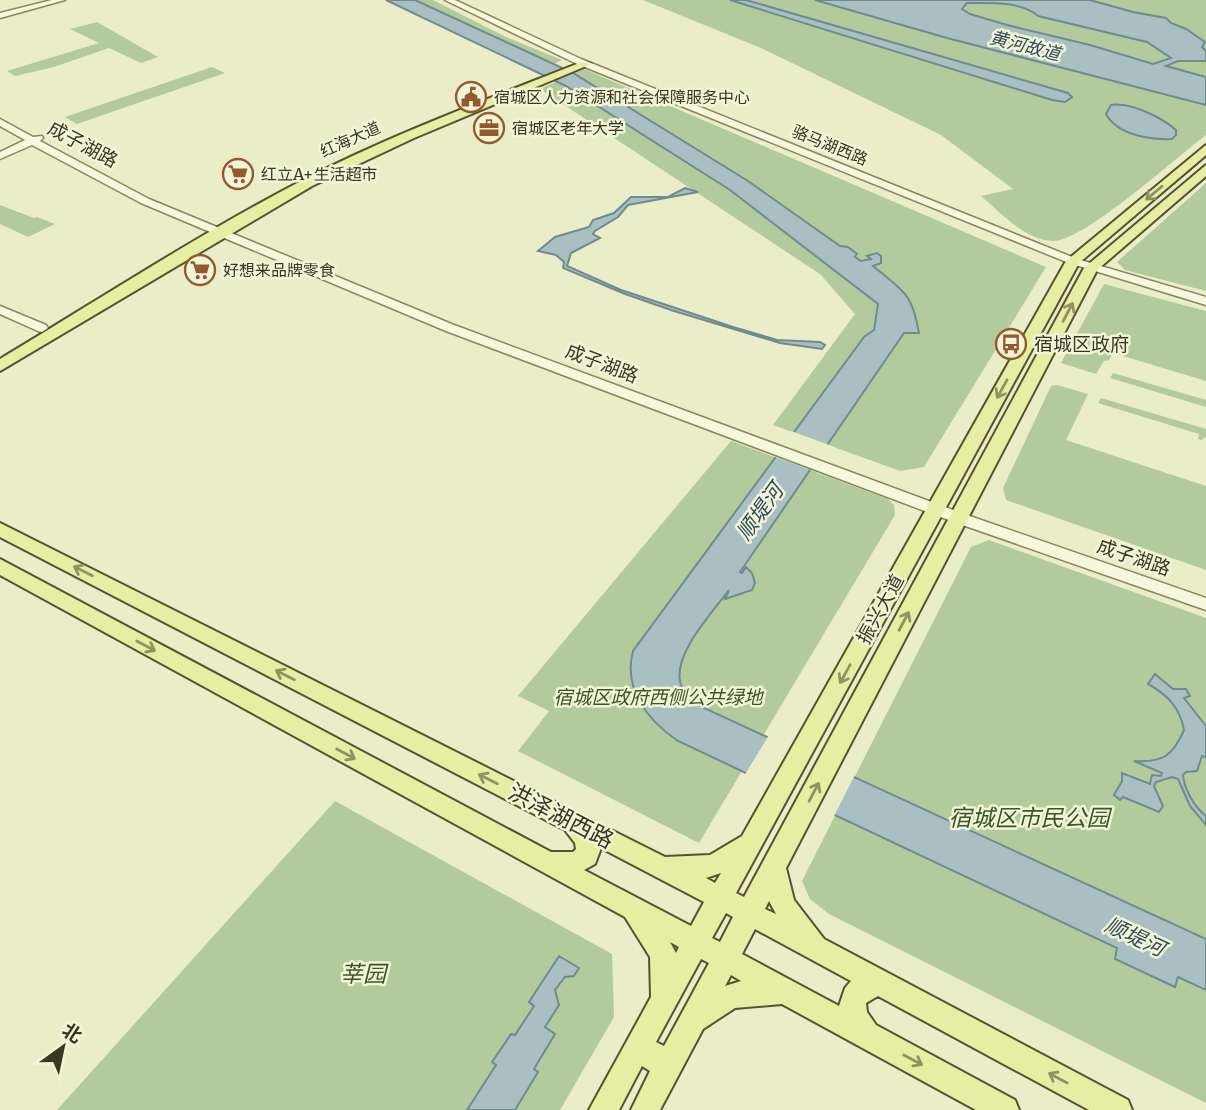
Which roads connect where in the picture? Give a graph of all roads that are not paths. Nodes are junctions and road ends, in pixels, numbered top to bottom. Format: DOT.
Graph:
graph roads {
  1 [pos="40,0"];
  2 [pos="61,0"];
  3 [pos="449,0"];
  4 [pos="0,10"];
  5 [pos="0,16"];
  6 [pos="576,64"];
  7 [pos="0,113"];
  8 [pos="0,122"];
  9 [pos="36,139"];
  10 [pos="1206,149"];
  11 [pos="0,156"];
  12 [pos="1206,169"];
  13 [pos="218,228"];
  14 [pos="1073,261"];
  15 [pos="1091,268"];
  16 [pos="1206,301"];
  17 [pos="0,310"];
  18 [pos="41,328"];
  19 [pos="0,353"];
  20 [pos="0,366"];
  21 [pos="938,505"];
  22 [pos="961,514"];
  23 [pos="0,529"];
  24 [pos="0,566"];
  25 [pos="1206,593"];
  26 [pos="1206,604"];
  27 [pos="570,821"];
  28 [pos="758,832"];
  29 [pos="790,837"];
  30 [pos="544,861"];
  31 [pos="655,864"];
  32 [pos="774,867"];
  33 [pos="721,898"];
  34 [pos="629,907"];
  35 [pos="750,914"];
  36 [pos="696,944"];
  37 [pos="825,954"];
  38 [pos="724,960"];
  39 [pos="878,983"];
  40 [pos="789,994"];
  41 [pos="662,1003"];
  42 [pos="692,1020"];
  43 [pos="866,1036"];
  44 [pos="635,1053"];
  45 [pos="665,1072"];
  46 [pos="603,1110"];
  47 [pos="645,1110"];
  48 [pos="1005,1110"];
  49 [pos="1118,1110"];
  1 -- 4 [label="street"];
  2 -- 5 [label="street"];
  3 -- 6 [label="street, 骆马湖西路"];
  6 -- 13 [label="main road, 红海大道"];
  6 -- 14 [label="street, 骆马湖西路"];
  7 -- 9 [label="street, 成子湖路"];
  8 -- 9 [label="street, 成子湖路"];
  9 -- 11 [label="street"];
  9 -- 13 [label="street, 成子湖路"];
  10 -- 14 [label="main road, 振兴大道, one-way"];
  12 -- 15 [label="main road, 振兴大道"];
  13 -- 18 [label="main road, 红海大道"];
  13 -- 20 [label="main road, 红海大道"];
  13 -- 21 [label="street, 成子湖路"];
  14 -- 15 [label="street, 骆马湖西路"];
  14 -- 21 [label="main road, 振兴大道, one-way"];
  15 -- 16 [label="street, 骆马湖西路"];
  22 -- 15 [label="main road, 振兴大道, one-way"];
  17 -- 18 [label="street"];
  18 -- 19 [label="main road, 红海大道"];
  21 -- 22 [label="street, 成子湖路"];
  21 -- 28 [label="main road, 振兴大道, one-way"];
  22 -- 25 [label="street, 成子湖路"];
  22 -- 26 [label="street, 成子湖路"];
  29 -- 22 [label="main road, 振兴大道, one-way"];
  27 -- 23 [label="main road, 洪泽湖西路, one-way"];
  24 -- 30 [label="main road, one-way"];
  27 -- 30 [label="main road"];
  27 -- 31 [label="main road, 洪泽湖西路"];
  28 -- 29 [label="main road"];
  28 -- 31 [label="main road"];
  28 -- 33 [label="main road, 振兴大道"];
  29 -- 32 [label="main road, 振兴大道"];
  30 -- 34 [label="main road"];
  31 -- 33 [label="main road, 洪泽湖西路"];
  32 -- 35 [label="main road, 振兴大道"];
  32 -- 37 [label="main road"];
  33 -- 35 [label="main road, 洪泽湖西路"];
  33 -- 36 [label="main road, 振兴大道"];
  34 -- 36 [label="main road"];
  34 -- 41 [label="main road"];
  35 -- 37 [label="main road, 洪泽湖西路"];
  35 -- 38 [label="main road, 振兴大道"];
  36 -- 38 [label="main road"];
  36 -- 41 [label="main road, 振兴大道"];
  37 -- 39 [label="main road, 洪泽湖西路"];
  38 -- 40 [label="main road"];
  38 -- 42 [label="main road, 振兴大道"];
  39 -- 43 [label="main road"];
  49 -- 39 [label="main road, 洪泽湖西路, one-way"];
  40 -- 42 [label="main road"];
  40 -- 43 [label="main road"];
  41 -- 44 [label="main road, 振兴大道"];
  42 -- 45 [label="main road, 振兴大道"];
  43 -- 48 [label="main road, one-way"];
  44 -- 45 [label="main road"];
  44 -- 46 [label="main road, 振兴大道"];
  45 -- 47 [label="main road, 振兴大道"];
}
